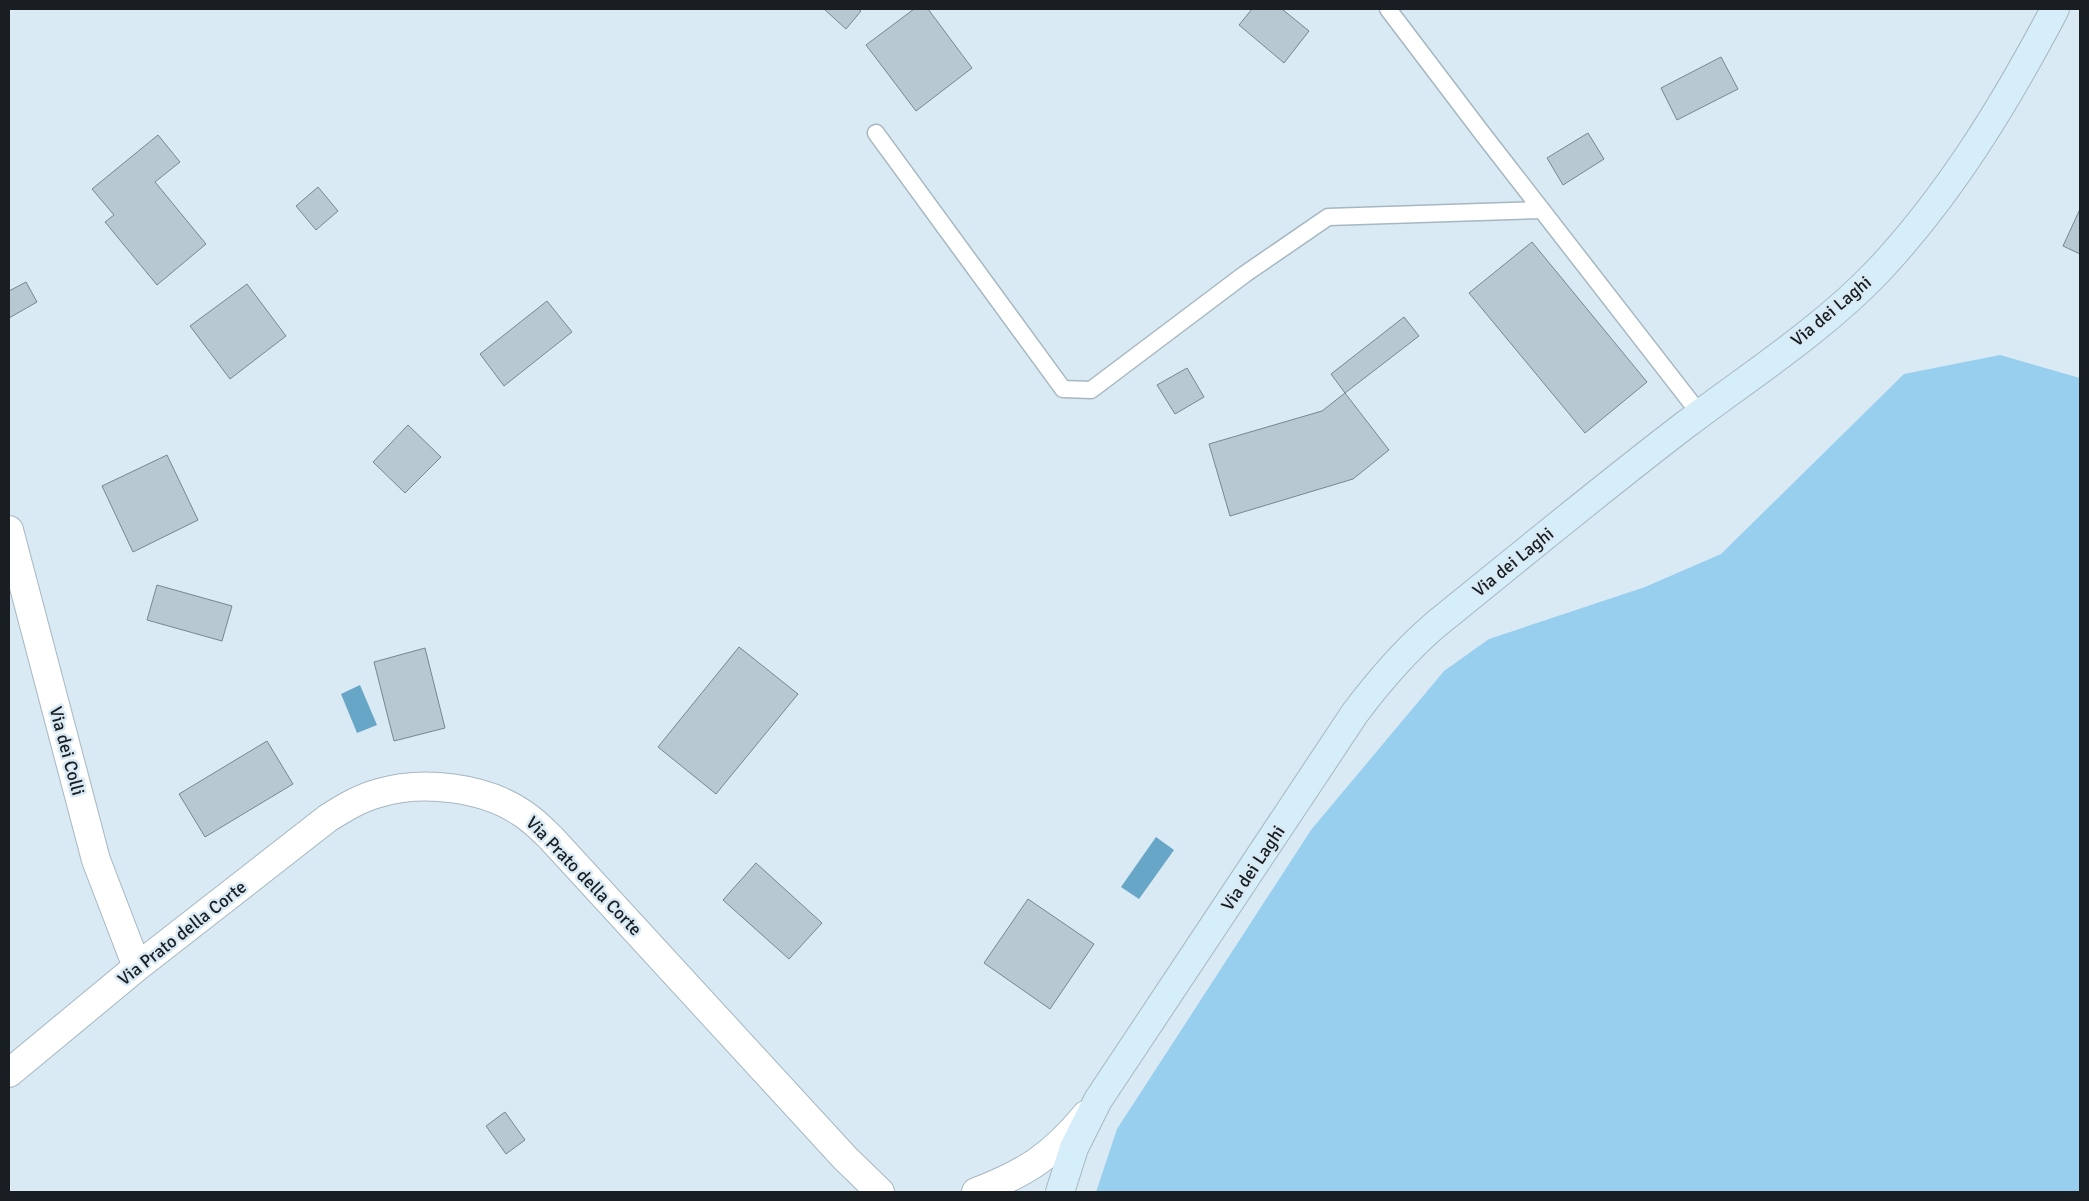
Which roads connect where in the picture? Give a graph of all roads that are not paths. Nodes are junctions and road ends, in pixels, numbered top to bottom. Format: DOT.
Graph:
graph roads {
  1 [pos="1388,9"];
  2 [pos="2055,9"];
  3 [pos="876,132"];
  4 [pos="1542,210"];
  5 [pos="1700,414"];
  6 [pos="9,530"];
  7 [pos="137,967"];
  8 [pos="9,1073"];
  9 [pos="1098,1100"];
  10 [pos="880,1192"];
  11 [pos="976,1192"];
  12 [pos="1060,1192"];
  1 -- 4 [label="lane"];
  2 -- 5 [label="main road, Via dei Laghi"];
  3 -- 4 [label="lane"];
  4 -- 5 [label="lane"];
  5 -- 9 [label="main road, Via dei Laghi"];
  6 -- 7 [label="street, Via dei Colli"];
  7 -- 8 [label="street, Via Prato della Corte"];
  7 -- 10 [label="street, Via Prato della Corte"];
  9 -- 11 [label="street"];
  9 -- 12 [label="main road, Via dei Laghi"];
}
